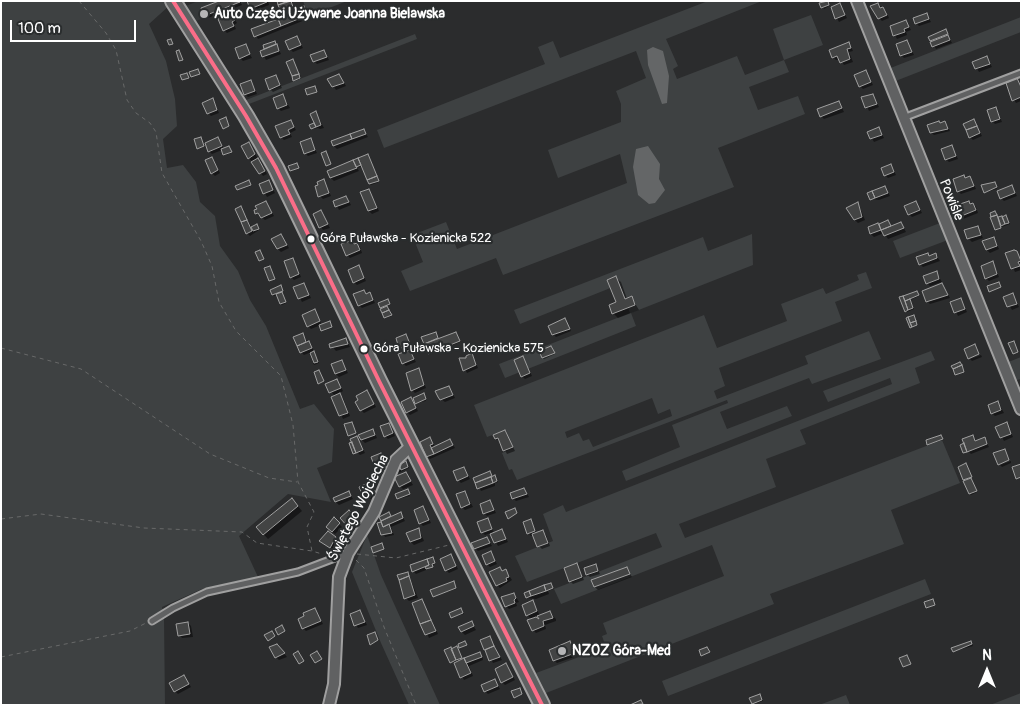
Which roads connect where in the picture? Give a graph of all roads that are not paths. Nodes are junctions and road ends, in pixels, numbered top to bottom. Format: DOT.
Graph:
graph roads {
  1 [pos="173,1"];
  2 [pos="857,1"];
  3 [pos="1021,73"];
  4 [pos="903,118"];
  5 [pos="1021,409"];
  6 [pos="411,446"];
  7 [pos="348,553"];
  8 [pos="152,621"];
  9 [pos="329,705"];
  10 [pos="542,705"];
  1 -- 6 [label="main road"];
  2 -- 4 [label="street, Powiśle"];
  3 -- 4 [label="lane"];
  4 -- 5 [label="street, Powiśle"];
  6 -- 7 [label="street, Świętego Wojciecha"];
  6 -- 10 [label="main road"];
  7 -- 8 [label="lane"];
  7 -- 9 [label="street, Świętego Wojciecha"];
}
